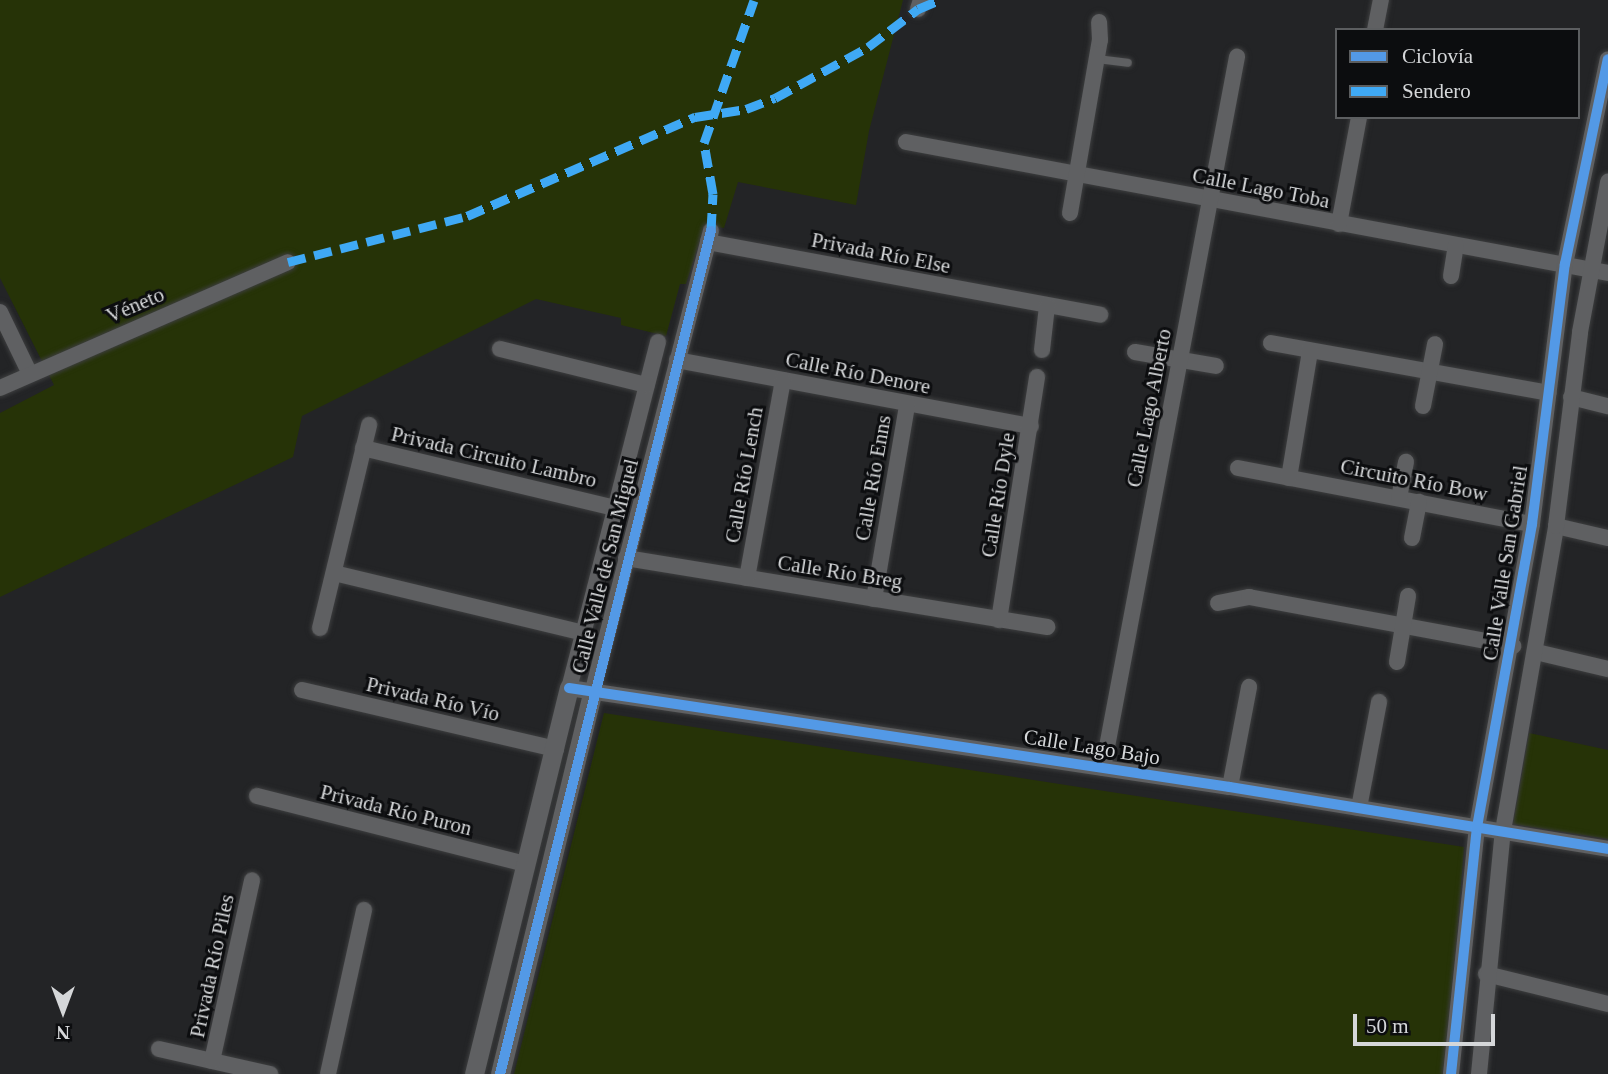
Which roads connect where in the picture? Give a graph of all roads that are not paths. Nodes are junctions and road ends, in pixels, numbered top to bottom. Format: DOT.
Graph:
graph roads {
  1 [pos="1381,0"];
  2 [pos="1099,22"];
  3 [pos="1375,28"];
  4 [pos="1237,57"];
  5 [pos="1097,59"];
  6 [pos="1608,59"];
  7 [pos="1128,63"];
  8 [pos="1359,119"];
  9 [pos="906,142"];
  10 [pos="1076,174"];
  11 [pos="1608,183"];
  12 [pos="1209,199"];
  13 [pos="1070,213"];
  14 [pos="1339,224"];
  15 [pos="709,237"];
  16 [pos="1456,245"];
  17 [pos="288,262"];
  18 [pos="1565,264"];
  19 [pos="1600,271"];
  20 [pos="1451,276"];
  21 [pos="1047,306"];
  22 [pos="0,312"];
  23 [pos="1100,316"];
  24 [pos="658,342"];
  25 [pos="1272,343"];
  26 [pos="1435,344"];
  27 [pos="500,349"];
  28 [pos="1041,349"];
  29 [pos="1310,351"];
  30 [pos="1135,352"];
  31 [pos="677,360"];
  32 [pos="1179,361"];
  33 [pos="1216,366"];
  34 [pos="30,374"];
  35 [pos="1428,375"];
  36 [pos="1037,377"];
  37 [pos="783,380"];
  38 [pos="647,385"];
  39 [pos="0,388"];
  40 [pos="1549,393"];
  41 [pos="1571,397"];
  42 [pos="907,405"];
  43 [pos="1423,406"];
  44 [pos="1608,406"];
  45 [pos="369,425"];
  46 [pos="1031,426"];
  47 [pos="363,448"];
  48 [pos="1406,462"];
  49 [pos="1238,468"];
  50 [pos="1289,478"];
  51 [pos="1399,498"];
  52 [pos="1419,502"];
  53 [pos="615,508"];
  54 [pos="1532,524"];
  55 [pos="1556,526"];
  56 [pos="1412,538"];
  57 [pos="1608,538"];
  58 [pos="626,558"];
  59 [pos="334,573"];
  60 [pos="747,578"];
  61 [pos="1408,596"];
  62 [pos="874,599"];
  63 [pos="1218,603"];
  64 [pos="999,620"];
  65 [pos="1047,627"];
  66 [pos="1404,627"];
  67 [pos="320,628"];
  68 [pos="583,633"];
  69 [pos="1513,646"];
  70 [pos="1536,652"];
  71 [pos="1397,662"];
  72 [pos="1608,669"];
  73 [pos="1249,687"];
  74 [pos="569,688"];
  75 [pos="302,690"];
  76 [pos="593,690"];
  77 [pos="1379,702"];
  78 [pos="556,749"];
  79 [pos="1103,768"];
  80 [pos="1230,787"];
  81 [pos="257,796"];
  82 [pos="1359,808"];
  83 [pos="1477,827"];
  84 [pos="1503,831"];
  85 [pos="1608,849"];
  86 [pos="525,864"];
  87 [pos="252,880"];
  88 [pos="364,910"];
  89 [pos="1486,974"];
  90 [pos="1608,1004"];
  91 [pos="159,1049"];
  92 [pos="212,1061"];
  93 [pos="270,1074"];
  94 [pos="328,1074"];
  95 [pos="474,1074"];
  96 [pos="500,1074"];
  97 [pos="1451,1074"];
  98 [pos="1479,1074"];
  1 -- 3 [label="street"];
  2 -- 5 [label="street"];
  4 -- 12 [label="street, Calle Lago Alberto"];
  5 -- 7 [label="lane"];
  5 -- 10 [label="street"];
  6 -- 18 [label="street, Calle Valle San Gabriel"];
  8 -- 14 [label="street"];
  9 -- 10 [label="street, Calle Lago Toba"];
  10 -- 12 [label="street, Calle Lago Toba"];
  10 -- 13 [label="street"];
  11 -- 19 [label="street, Calle Valle San Gabriel"];
  12 -- 14 [label="street, Calle Lago Toba"];
  12 -- 32 [label="street, Calle Lago Alberto"];
  14 -- 16 [label="street, Calle Lago Toba"];
  15 -- 21 [label="street, Privada Río Else"];
  15 -- 31 [label="street, Calle Valle de San Miguel"];
  16 -- 18 [label="street, Calle Lago Toba"];
  16 -- 20 [label="street"];
  17 -- 34 [label="street, Véneto"];
  18 -- 19 [label="street, Calle Lago Toba"];
  18 -- 40 [label="street, Calle Valle San Gabriel"];
  19 -- 41 [label="street, Calle Valle San Gabriel"];
  21 -- 23 [label="street, Privada Río Else"];
  21 -- 28 [label="street"];
  22 -- 34 [label="street"];
  24 -- 38 [label="street, Calle Valle de San Miguel"];
  25 -- 29 [label="street"];
  26 -- 35 [label="street"];
  27 -- 38 [label="street"];
  29 -- 35 [label="street"];
  29 -- 50 [label="street"];
  30 -- 32 [label="street"];
  31 -- 37 [label="street, Calle Río Denore"];
  31 -- 58 [label="street, Calle Valle de San Miguel"];
  32 -- 33 [label="street"];
  32 -- 79 [label="street, Calle Lago Alberto"];
  34 -- 39 [label="street, Véneto"];
  35 -- 40 [label="street"];
  35 -- 43 [label="street"];
  36 -- 46 [label="street, Calle Río Dyle"];
  37 -- 42 [label="street, Calle Río Denore"];
  37 -- 60 [label="street, Calle Río Lench"];
  38 -- 53 [label="street, Calle Valle de San Miguel"];
  40 -- 54 [label="street, Calle Valle San Gabriel"];
  41 -- 44 [label="street"];
  41 -- 55 [label="street, Calle Valle San Gabriel"];
  42 -- 46 [label="street, Calle Río Denore"];
  42 -- 62 [label="street, Calle Río Enns"];
  45 -- 47 [label="street, Privada Circuito Lambro"];
  46 -- 64 [label="street, Calle Río Dyle"];
  47 -- 53 [label="street, Privada Circuito Lambro"];
  47 -- 59 [label="street, Privada Circuito Lambro"];
  48 -- 51 [label="street"];
  49 -- 50 [label="street, Circuito Río Bow"];
  50 -- 51 [label="street, Circuito Río Bow"];
  51 -- 52 [label="street, Circuito Río Bow"];
  52 -- 54 [label="street, Circuito Río Bow"];
  52 -- 56 [label="street"];
  53 -- 68 [label="street, Calle Valle de San Miguel"];
  54 -- 69 [label="street, Calle Valle San Gabriel"];
  55 -- 57 [label="street"];
  55 -- 70 [label="street, Calle Valle San Gabriel"];
  58 -- 60 [label="street, Calle Río Breg"];
  58 -- 76 [label="street, Calle Valle de San Miguel"];
  59 -- 67 [label="street, Privada Circuito Lambro"];
  59 -- 68 [label="street"];
  60 -- 62 [label="street, Calle Río Breg"];
  61 -- 66 [label="street"];
  62 -- 64 [label="street, Calle Río Breg"];
  63 -- 66 [label="street"];
  64 -- 65 [label="street, Calle Río Breg"];
  66 -- 69 [label="street"];
  66 -- 71 [label="street"];
  68 -- 74 [label="street, Calle Valle de San Miguel"];
  69 -- 83 [label="street, Calle Valle San Gabriel"];
  70 -- 72 [label="street"];
  70 -- 84 [label="street, Calle Valle San Gabriel"];
  73 -- 80 [label="street"];
  74 -- 76 [label="street, Calle Lago Bajo"];
  74 -- 78 [label="street, Calle Valle de San Miguel"];
  75 -- 78 [label="street, Privada Río Vío"];
  76 -- 79 [label="street, Calle Lago Bajo"];
  76 -- 96 [label="street, Calle Valle de San Miguel"];
  77 -- 82 [label="street"];
  78 -- 86 [label="street, Calle Valle de San Miguel"];
  79 -- 80 [label="street, Calle Lago Bajo"];
  80 -- 82 [label="street, Calle Lago Bajo"];
  81 -- 86 [label="street, Privada Río Puron"];
  82 -- 83 [label="street, Calle Lago Bajo"];
  83 -- 84 [label="street, Calle Lago Bajo"];
  83 -- 97 [label="street, Calle Valle San Gabriel"];
  84 -- 85 [label="street, Calle Lago Bajo"];
  84 -- 89 [label="street, Calle Valle San Gabriel"];
  86 -- 95 [label="street, Calle Valle de San Miguel"];
  87 -- 92 [label="street, Privada Río Piles"];
  88 -- 94 [label="street"];
  89 -- 90 [label="street"];
  89 -- 98 [label="street, Calle Valle San Gabriel"];
  91 -- 92 [label="street"];
  92 -- 93 [label="street"];
}
